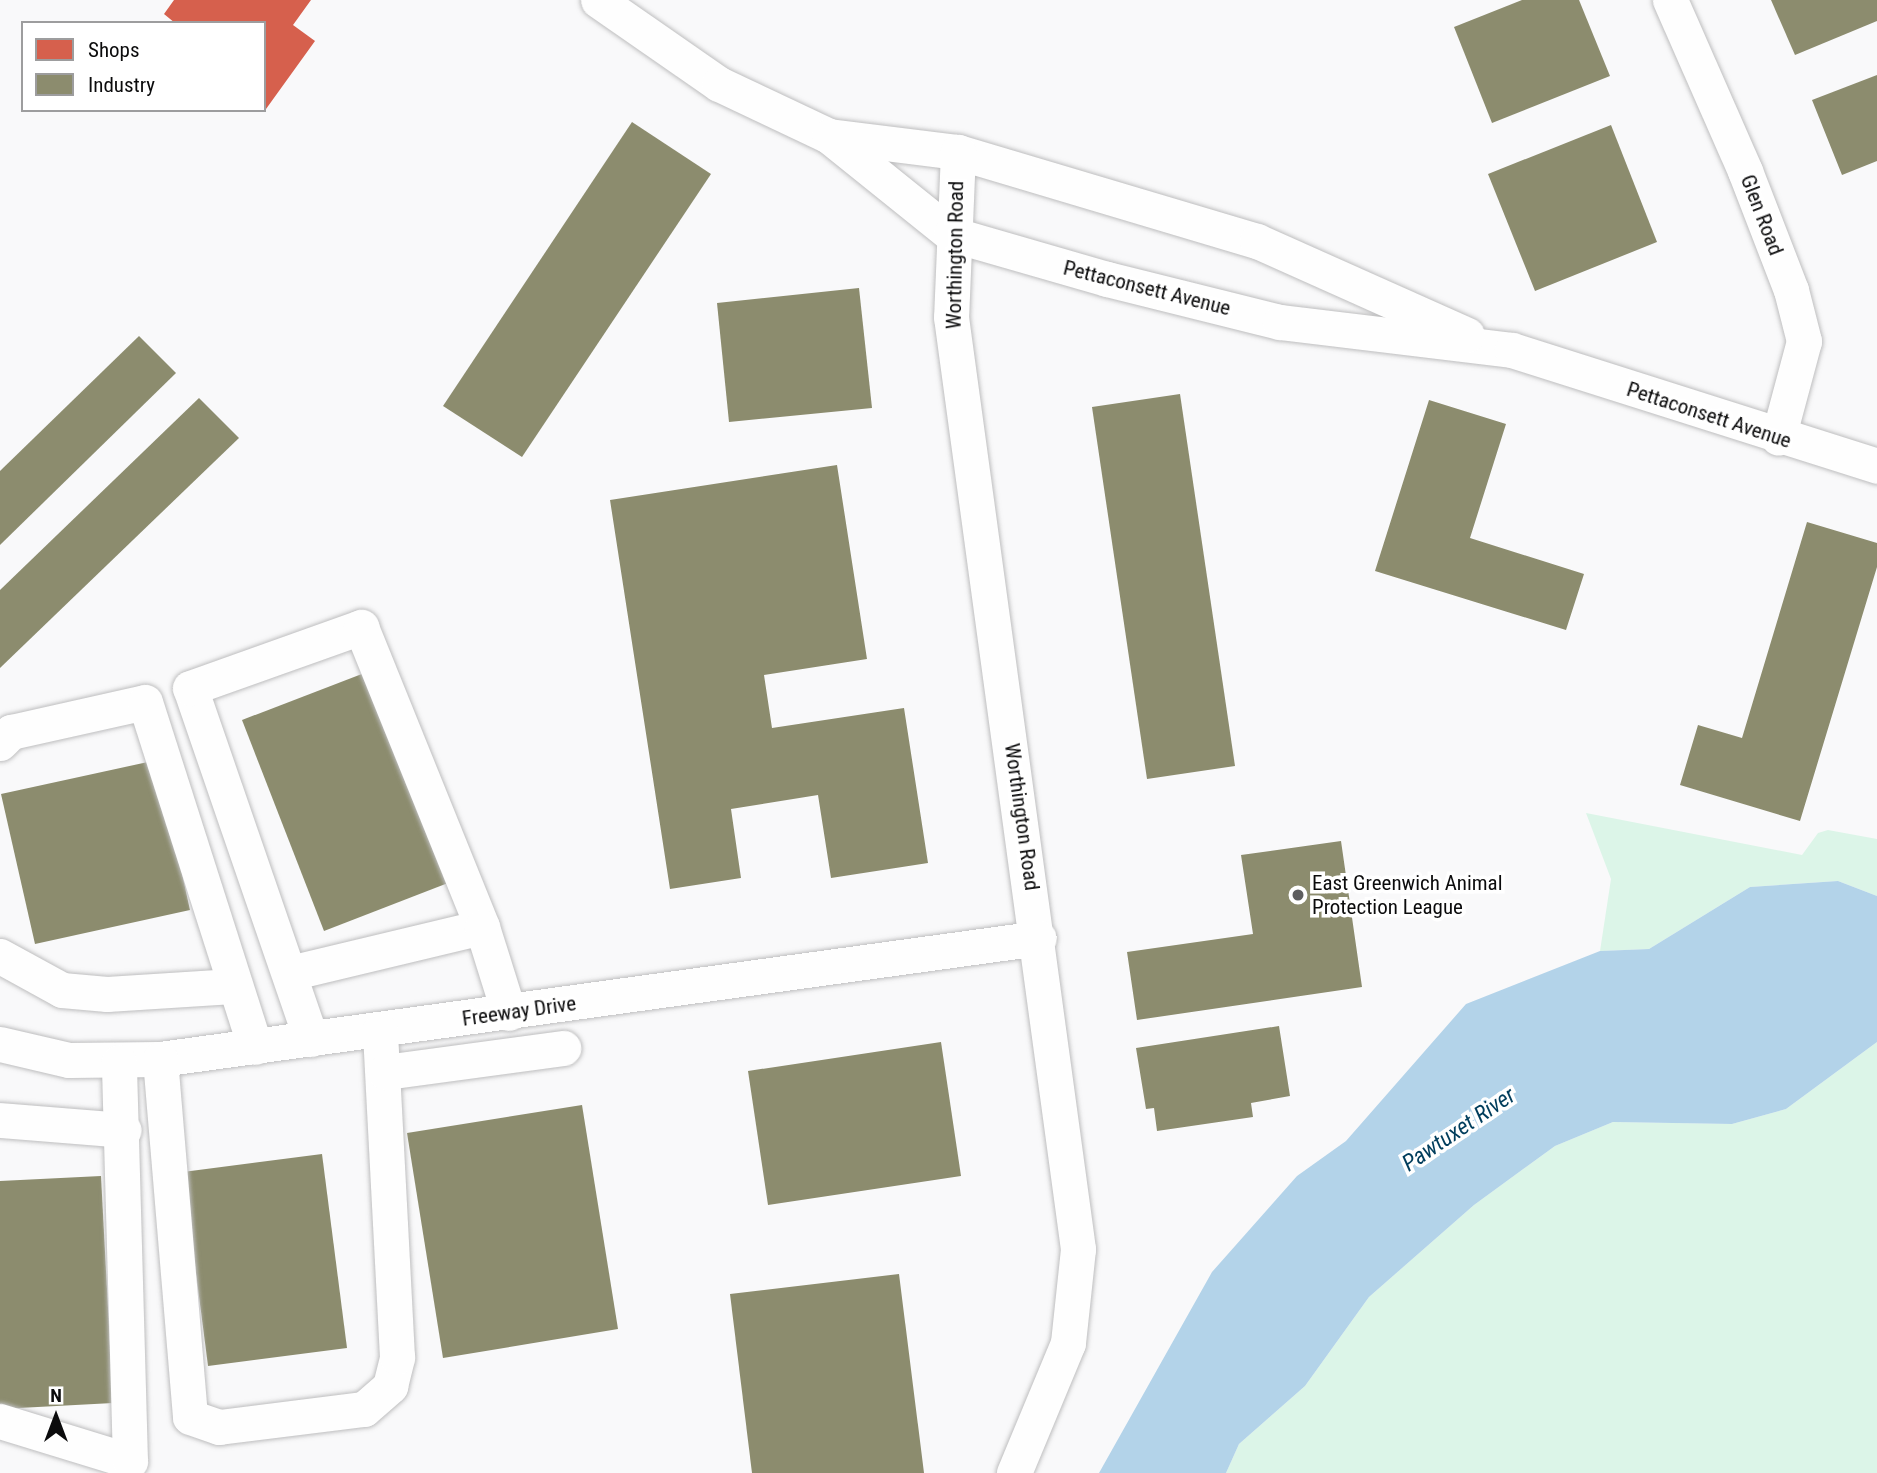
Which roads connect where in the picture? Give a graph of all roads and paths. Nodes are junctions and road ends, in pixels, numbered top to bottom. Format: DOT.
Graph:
graph roads {
  1 [pos="598,0"];
  2 [pos="1671,0"];
  3 [pos="829,136"];
  4 [pos="958,152"];
  5 [pos="951,234"];
  6 [pos="1501,350"];
  7 [pos="1778,438"];
  8 [pos="1877,466"];
  9 [pos="0,743"];
  10 [pos="482,927"];
  11 [pos="1038,938"];
  12 [pos="0,956"];
  13 [pos="290,973"];
  14 [pos="233,986"];
  15 [pos="509,1013"];
  16 [pos="380,1030"];
  17 [pos="311,1040"];
  18 [pos="0,1044"];
  19 [pos="255,1047"];
  20 [pos="563,1048"];
  21 [pos="160,1059"];
  22 [pos="120,1062"];
  23 [pos="385,1072"];
  24 [pos="0,1120"];
  25 [pos="124,1130"];
  26 [pos="0,1421"];
  27 [pos="1014,1473"];
  1 -- 3 [label="street, Pettaconsett Avenue"];
  2 -- 7 [label="street, Glen Road"];
  3 -- 4 [label="street, Pettaconsett Avenue"];
  3 -- 5 [label="street, Pettaconsett Avenue"];
  4 -- 5 [label="street, Worthington Road"];
  4 -- 6 [label="street, Pettaconsett Avenue"];
  5 -- 6 [label="street, Pettaconsett Avenue"];
  5 -- 11 [label="street, Worthington Road"];
  6 -- 7 [label="street, Pettaconsett Avenue"];
  7 -- 8 [label="street, Pettaconsett Avenue"];
  9 -- 14 [label="street"];
  10 -- 13 [label="street"];
  10 -- 13 [label="street"];
  10 -- 15 [label="street"];
  11 -- 15 [label="street, Freeway Drive"];
  11 -- 27 [label="street, Worthington Road"];
  12 -- 14 [label="street"];
  13 -- 17 [label="street"];
  14 -- 19 [label="street"];
  15 -- 16 [label="street, Freeway Drive"];
  16 -- 17 [label="street, Freeway Drive"];
  16 -- 23 [label="street"];
  17 -- 19 [label="street, Freeway Drive"];
  18 -- 22 [label="street, Freeway Drive"];
  19 -- 21 [label="street, Freeway Drive"];
  20 -- 23 [label="street"];
  21 -- 22 [label="street, Freeway Drive"];
  21 -- 23 [label="street"];
  22 -- 25 [label="street"];
  24 -- 25 [label="street"];
  25 -- 26 [label="street"];
}
